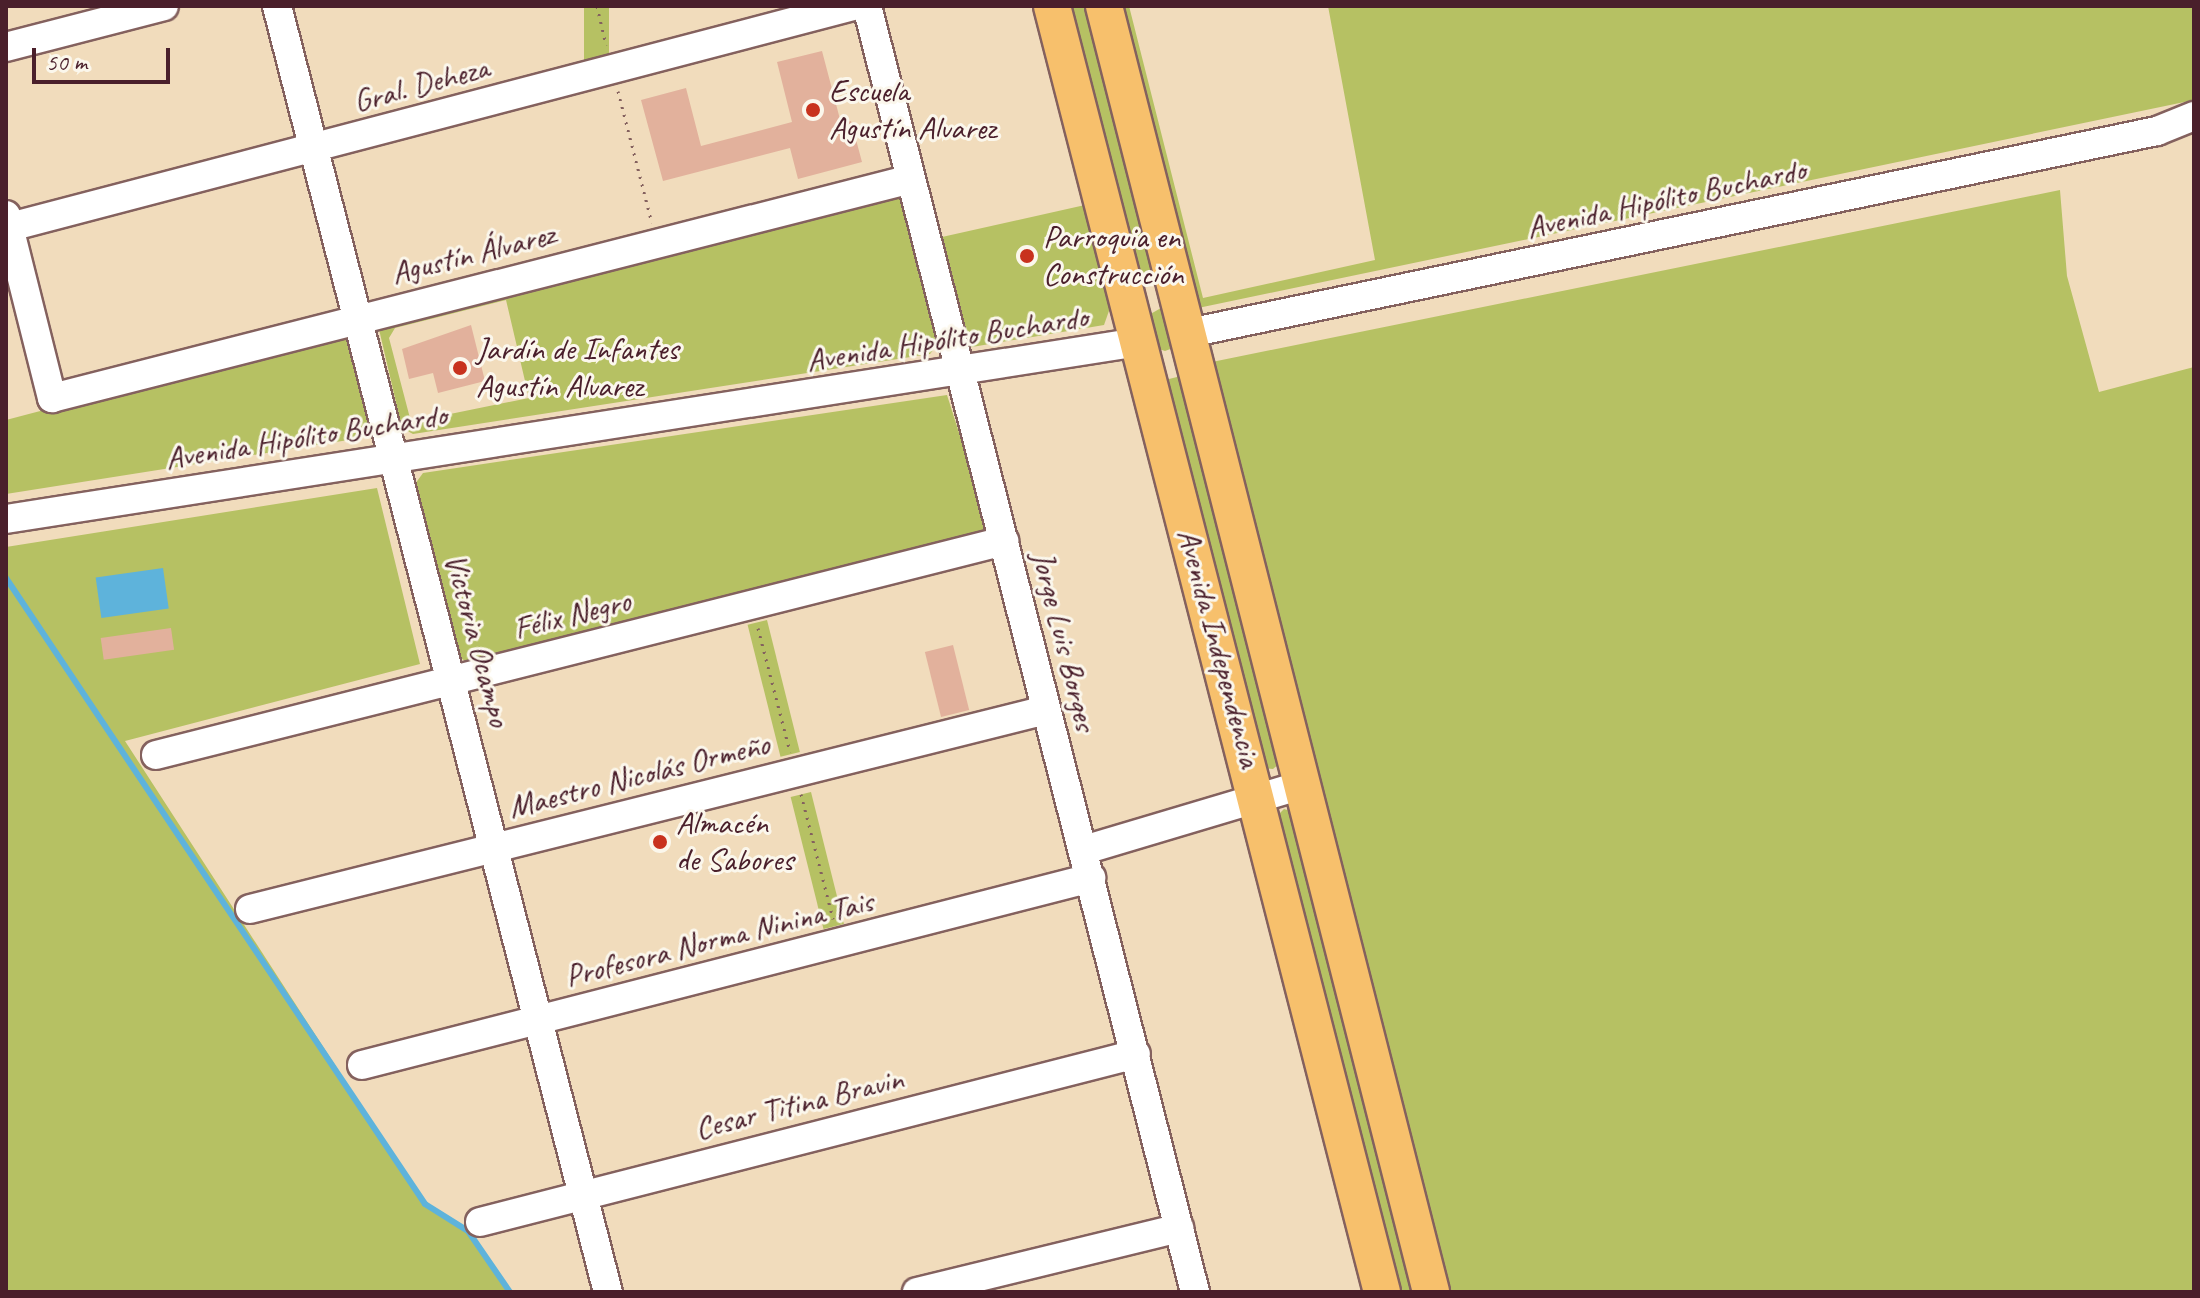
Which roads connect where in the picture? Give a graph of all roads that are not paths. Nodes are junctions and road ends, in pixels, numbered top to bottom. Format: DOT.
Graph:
graph roads {
  1 [pos="164,6"];
  2 [pos="277,6"];
  3 [pos="853,6"];
  4 [pos="867,6"];
  5 [pos="1052,6"];
  6 [pos="1104,6"];
  7 [pos="6,47"];
  8 [pos="2194,116"];
  9 [pos="2157,131"];
  10 [pos="2194,132"];
  11 [pos="314,148"];
  12 [pos="911,179"];
  13 [pos="7,223"];
  14 [pos="358,319"];
  15 [pos="1187,328"];
  16 [pos="1138,338"];
  17 [pos="958,372"];
  18 [pos="393,458"];
  19 [pos="6,519"];
  20 [pos="1004,541"];
  21 [pos="452,680"];
  22 [pos="1046,710"];
  23 [pos="156,755"];
  24 [pos="1302,785"];
  25 [pos="1258,798"];
  26 [pos="496,845"];
  27 [pos="1084,850"];
  28 [pos="1091,878"];
  29 [pos="250,909"];
  30 [pos="539,1019"];
  31 [pos="1136,1054"];
  32 [pos="362,1065"];
  33 [pos="583,1194"];
  34 [pos="480,1222"];
  35 [pos="1179,1228"];
  36 [pos="608,1292"];
  37 [pos="917,1292"];
  38 [pos="1195,1292"];
  39 [pos="1382,1292"];
  40 [pos="1431,1292"];
  1 -- 7 [label="street"];
  2 -- 11 [label="street, Victoria Ocampo"];
  3 -- 11 [label="street, Gral. Deheza"];
  4 -- 12 [label="street, Jorge Luis Borges"];
  5 -- 16 [label="main road, Avenida Independencia"];
  6 -- 15 [label="main road, Avenida Independencia"];
  8 -- 9 [label="street, Avenida Hipólito Buchardo"];
  9 -- 10 [label="street, Avenida Hipólito Buchardo"];
  9 -- 15 [label="street, Avenida Hipólito Buchardo"];
  11 -- 13 [label="street, Gral. Deheza"];
  11 -- 14 [label="street, Victoria Ocampo"];
  12 -- 14 [label="street, Agustín Álvarez"];
  12 -- 17 [label="street, Jorge Luis Borges"];
  13 -- 14 [label="street, Agustín Álvarez"];
  14 -- 18 [label="street, Victoria Ocampo"];
  15 -- 16 [label="main road"];
  15 -- 16 [label="main road"];
  15 -- 24 [label="main road, Avenida Independencia"];
  16 -- 17 [label="street, Avenida Hipólito Buchardo"];
  16 -- 25 [label="main road, Avenida Independencia"];
  17 -- 18 [label="street, Avenida Hipólito Buchardo"];
  17 -- 20 [label="street, Jorge Luis Borges"];
  18 -- 19 [label="street, Avenida Hipólito Buchardo"];
  18 -- 21 [label="street, Victoria Ocampo"];
  20 -- 21 [label="street, Félix Negro"];
  20 -- 22 [label="street, Jorge Luis Borges"];
  21 -- 23 [label="street, Félix Negro"];
  21 -- 26 [label="street, Victoria Ocampo"];
  22 -- 26 [label="street, Maestro Nicolás Ormeño"];
  22 -- 27 [label="street, Jorge Luis Borges"];
  24 -- 25 [label="street"];
  24 -- 40 [label="main road, Avenida Independencia"];
  25 -- 27 [label="street"];
  25 -- 39 [label="main road, Avenida Independencia"];
  26 -- 29 [label="street, Maestro Nicolás Ormeño"];
  26 -- 30 [label="street, Victoria Ocampo"];
  27 -- 28 [label="street, Jorge Luis Borges"];
  28 -- 30 [label="street, Profesora Norma Ninina Tais"];
  28 -- 31 [label="street, Jorge Luis Borges"];
  30 -- 32 [label="street, Profesora Norma Ninina Tais"];
  30 -- 33 [label="street, Victoria Ocampo"];
  31 -- 33 [label="street, Cesar Titina Bravin"];
  31 -- 35 [label="street, Jorge Luis Borges"];
  33 -- 34 [label="street, Cesar Titina Bravin"];
  33 -- 36 [label="street, Victoria Ocampo"];
  35 -- 37 [label="street"];
  35 -- 38 [label="street, Jorge Luis Borges"];
}
